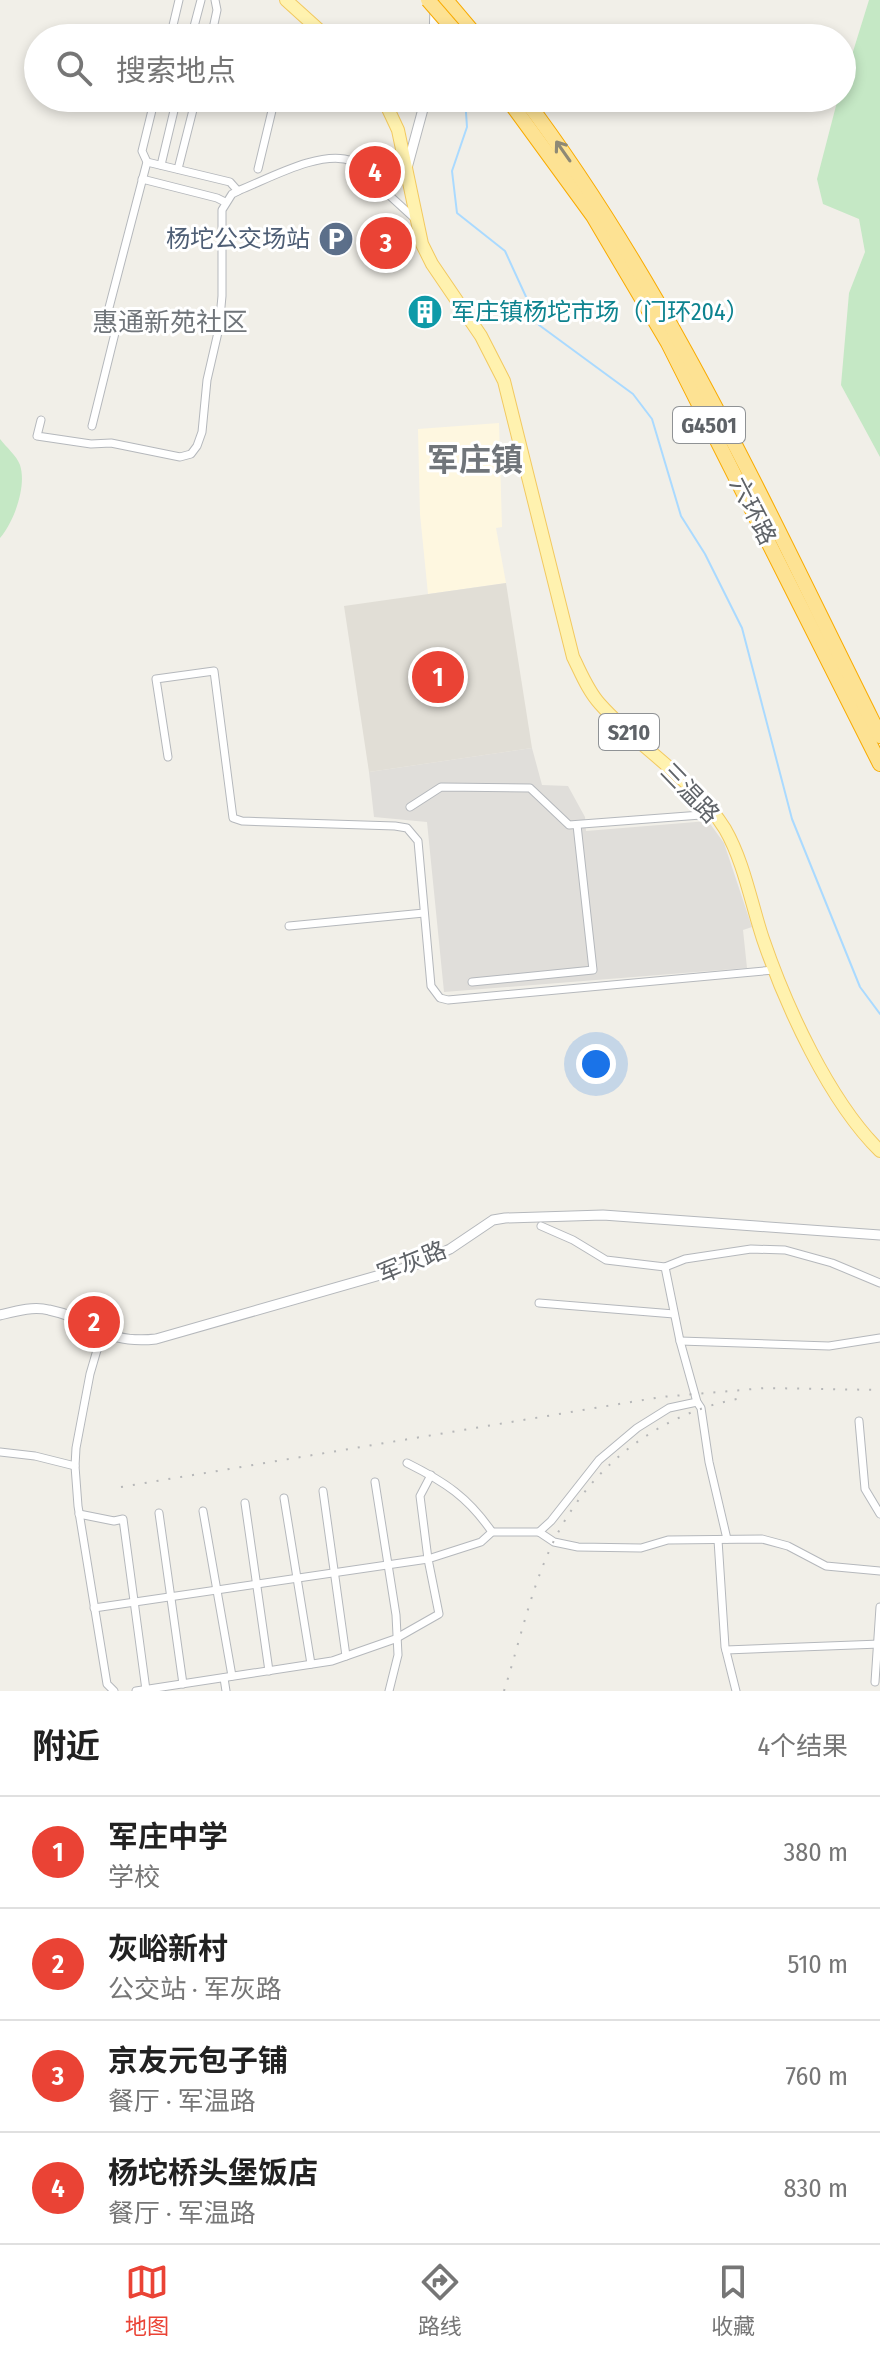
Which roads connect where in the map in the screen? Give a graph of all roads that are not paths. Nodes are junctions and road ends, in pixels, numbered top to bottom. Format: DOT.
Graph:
graph roads {
  1 [pos="179,0"];
  2 [pos="201,0"];
  3 [pos="215,0"];
  4 [pos="286,0"];
  5 [pos="428,0"];
  6 [pos="434,0"];
  7 [pos="446,0"];
  8 [pos="173,24"];
  9 [pos="195,24"];
  10 [pos="214,24"];
  11 [pos="313,24"];
  12 [pos="434,24"];
  13 [pos="449,24"];
  14 [pos="466,24"];
  15 [pos="152,112"];
  16 [pos="174,112"];
  17 [pos="192,112"];
  18 [pos="272,112"];
  19 [pos="390,112"];
  20 [pos="422,112"];
  21 [pos="522,112"];
  22 [pos="524,112"];
  23 [pos="147,162"];
  24 [pos="161,165"];
  25 [pos="178,169"];
  26 [pos="258,169"];
  27 [pos="406,171"];
  28 [pos="142,179"];
  29 [pos="238,191"];
  30 [pos="225,202"];
  31 [pos="414,218"];
  32 [pos="41,420"];
  33 [pos="92,426"];
  34 [pos="880,736"];
  35 [pos="168,757"];
  36 [pos="880,764"];
  37 [pos="410,807"];
  38 [pos="714,814"];
  39 [pos="577,825"];
  40 [pos="424,913"];
  41 [pos="289,926"];
  42 [pos="774,970"];
  43 [pos="472,982"];
  44 [pos="880,1151"];
  45 [pos="541,1226"];
  46 [pos="880,1235"];
  47 [pos="665,1267"];
  48 [pos="880,1283"];
  49 [pos="539,1303"];
  50 [pos="674,1314"];
  51 [pos="0,1315"];
  52 [pos="102,1333"];
  53 [pos="880,1338"];
  54 [pos="680,1341"];
  55 [pos="697,1402"];
  56 [pos="859,1421"];
  57 [pos="0,1452"];
  58 [pos="407,1463"];
  59 [pos="75,1466"];
  60 [pos="431,1475"];
  61 [pos="375,1482"];
  62 [pos="323,1491"];
  63 [pos="284,1498"];
  64 [pos="245,1503"];
  65 [pos="203,1511"];
  66 [pos="159,1513"];
  67 [pos="79,1514"];
  68 [pos="880,1514"];
  69 [pos="492,1532"];
  70 [pos="539,1532"];
  71 [pos="723,1540"];
  72 [pos="428,1559"];
  73 [pos="389,1565"];
  74 [pos="880,1571"];
  75 [pos="334,1573"];
  76 [pos="297,1578"];
  77 [pos="256,1584"];
  78 [pos="217,1590"];
  79 [pos="171,1597"];
  80 [pos="134,1602"];
  81 [pos="880,1607"];
  82 [pos="94,1608"];
  83 [pos="398,1638"];
  84 [pos="879,1644"];
  85 [pos="726,1650"];
  86 [pos="346,1656"];
  87 [pos="311,1664"];
  88 [pos="269,1671"];
  89 [pos="228,1677"];
  90 [pos="875,1682"];
  91 [pos="183,1684"];
  92 [pos="146,1690"];
  93 [pos="114,1691"];
  94 [pos="136,1691"];
  95 [pos="226,1691"];
  96 [pos="389,1691"];
  97 [pos="736,1691"];
  1 -- 8 [label="street"];
  2 -- 9 [label="street"];
  3 -- 10 [label="street"];
  4 -- 11 [label="main road"];
  5 -- 13 [label="highway, bridge"];
  6 -- 12 [label="street"];
  7 -- 14 [label="highway"];
  15 -- 23 [label="street"];
  16 -- 24 [label="street"];
  17 -- 25 [label="street"];
  18 -- 26 [label="street"];
  19 -- 27 [label="main road, S210"];
  20 -- 27 [label="street"];
  21 -- 36 [label="highway, 六环路 / G4501"];
  34 -- 22 [label="highway, 六环路 / G4501, one-way"];
  23 -- 24 [label="street"];
  23 -- 28 [label="street"];
  24 -- 25 [label="street"];
  25 -- 29 [label="street"];
  27 -- 31 [label="main road, S210"];
  28 -- 30 [label="street"];
  28 -- 33 [label="street"];
  29 -- 30 [label="street"];
  29 -- 31 [label="street"];
  30 -- 32 [label="street"];
  31 -- 38 [label="main road, 三温路 / S210"];
  35 -- 40 [label="street"];
  37 -- 39 [label="street"];
  38 -- 39 [label="street"];
  38 -- 42 [label="main road, 三温路 / S210"];
  39 -- 43 [label="street"];
  40 -- 41 [label="street"];
  40 -- 42 [label="street"];
  42 -- 44 [label="main road, 三温路 / S210"];
  45 -- 47 [label="street"];
  46 -- 52 [label="street, 军灰路"];
  47 -- 48 [label="street"];
  47 -- 50 [label="street"];
  49 -- 50 [label="street"];
  50 -- 54 [label="street"];
  51 -- 52 [label="street, 军灰路"];
  52 -- 59 [label="street"];
  53 -- 54 [label="street"];
  54 -- 55 [label="street"];
  55 -- 70 [label="street"];
  55 -- 71 [label="street"];
  56 -- 68 [label="street"];
  57 -- 59 [label="street"];
  58 -- 60 [label="street"];
  59 -- 67 [label="street"];
  60 -- 69 [label="street"];
  60 -- 72 [label="street"];
  61 -- 73 [label="street"];
  62 -- 75 [label="street"];
  63 -- 76 [label="street"];
  64 -- 77 [label="street"];
  65 -- 78 [label="street"];
  66 -- 79 [label="street"];
  67 -- 80 [label="street"];
  67 -- 82 [label="street"];
  69 -- 70 [label="street"];
  69 -- 72 [label="street"];
  70 -- 71 [label="street"];
  71 -- 74 [label="street"];
  71 -- 85 [label="street"];
  72 -- 73 [label="street"];
  72 -- 83 [label="street"];
  73 -- 75 [label="street"];
  73 -- 83 [label="street"];
  75 -- 76 [label="street"];
  75 -- 86 [label="street"];
  76 -- 77 [label="street"];
  76 -- 87 [label="street"];
  77 -- 78 [label="street"];
  77 -- 88 [label="street"];
  78 -- 79 [label="street"];
  78 -- 89 [label="street"];
  79 -- 80 [label="street"];
  79 -- 91 [label="street"];
  80 -- 82 [label="street"];
  80 -- 92 [label="street"];
  81 -- 84 [label="street"];
  82 -- 93 [label="street"];
  83 -- 86 [label="street"];
  83 -- 96 [label="street"];
  84 -- 85 [label="street"];
  84 -- 90 [label="street"];
  85 -- 97 [label="street"];
  86 -- 87 [label="street"];
  87 -- 88 [label="street"];
  88 -- 89 [label="street"];
  89 -- 91 [label="street"];
  89 -- 95 [label="street"];
  91 -- 92 [label="street"];
  92 -- 94 [label="street"];
}
